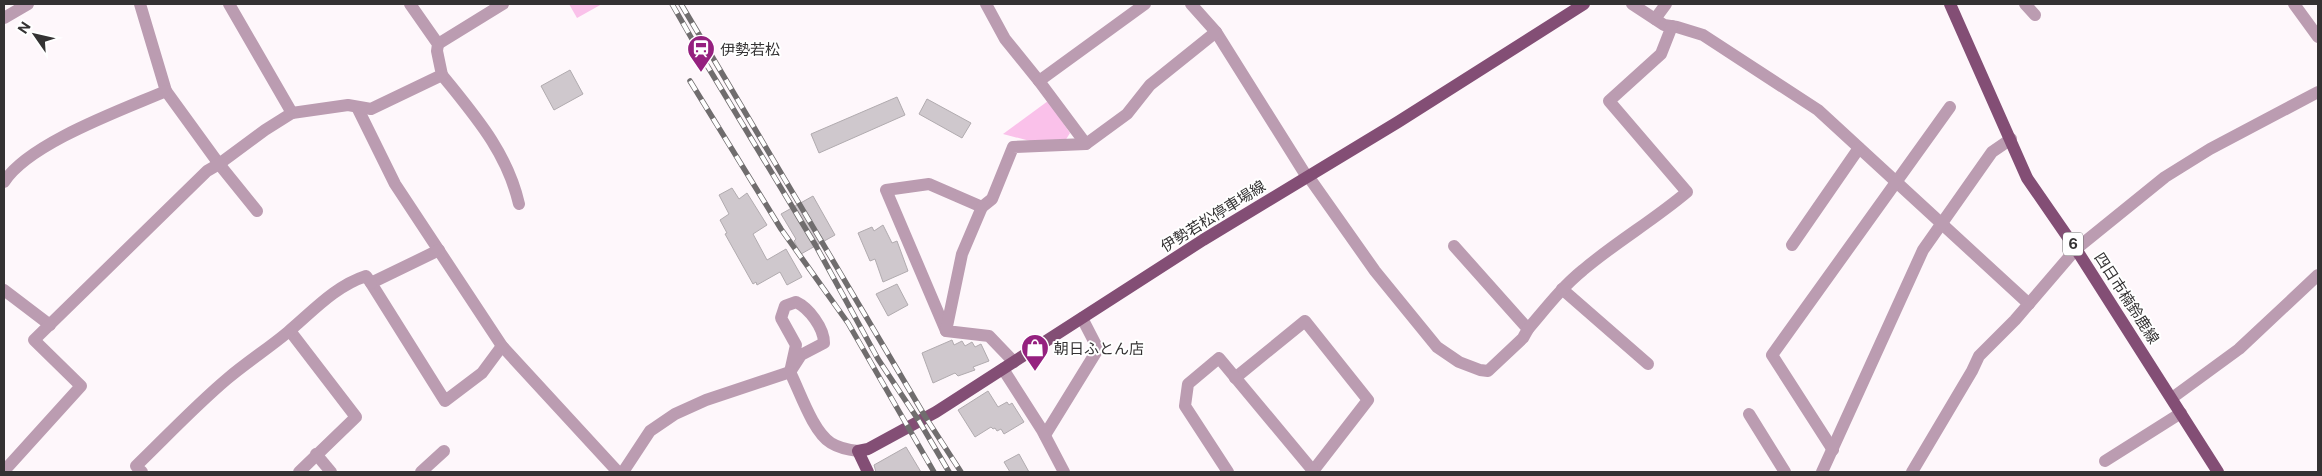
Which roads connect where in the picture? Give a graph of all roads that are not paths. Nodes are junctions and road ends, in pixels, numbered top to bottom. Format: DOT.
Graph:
graph roads {
  1 [pos="28,4"];
  2 [pos="140,4"];
  3 [pos="229,4"];
  4 [pos="410,4"];
  5 [pos="503,4"];
  6 [pos="986,4"];
  7 [pos="1145,4"];
  8 [pos="1190,4"];
  9 [pos="1584,4"];
  10 [pos="1632,4"];
  11 [pos="1666,4"];
  12 [pos="1950,4"];
  13 [pos="2025,4"];
  14 [pos="2294,4"];
  15 [pos="2035,15"];
  16 [pos="4,18"];
  17 [pos="1655,19"];
  18 [pos="1672,26"];
  19 [pos="1216,32"];
  20 [pos="2318,37"];
  21 [pos="438,44"];
  22 [pos="442,75"];
  23 [pos="1039,82"];
  24 [pos="166,91"];
  25 [pos="2318,92"];
  26 [pos="357,107"];
  27 [pos="1950,107"];
  28 [pos="292,113"];
  29 [pos="2011,139"];
  30 [pos="1086,144"];
  31 [pos="1858,148"];
  32 [pos="219,164"];
  33 [pos="1308,176"];
  34 [pos="4,182"];
  35 [pos="1896,182"];
  36 [pos="519,204"];
  37 [pos="982,206"];
  38 [pos="257,211"];
  39 [pos="1940,224"];
  40 [pos="1792,245"];
  41 [pos="1454,246"];
  42 [pos="2076,249"];
  43 [pos="439,250"];
  44 [pos="2318,275"];
  45 [pos="371,283"];
  46 [pos="1562,289"];
  47 [pos="4,290"];
  48 [pos="2028,304"];
  49 [pos="1082,318"];
  50 [pos="50,325"];
  51 [pos="1528,329"];
  52 [pos="290,331"];
  53 [pos="946,331"];
  54 [pos="502,346"];
  55 [pos="1648,364"];
  56 [pos="1009,365"];
  57 [pos="790,372"];
  58 [pos="1235,378"];
  59 [pos="2172,398"];
  60 [pos="2181,413"];
  61 [pos="1749,414"];
  62 [pos="1045,435"];
  63 [pos="1833,450"];
  64 [pos="444,451"];
  65 [pos="858,451"];
  66 [pos="316,454"];
  67 [pos="2105,461"];
  68 [pos="4,471"];
  69 [pos="1314,471"];
  70 [pos="142,472"];
  71 [pos="299,472"];
  72 [pos="331,472"];
  73 [pos="421,472"];
  74 [pos="618,472"];
  75 [pos="623,472"];
  76 [pos="868,472"];
  77 [pos="1064,472"];
  78 [pos="1228,472"];
  79 [pos="1785,472"];
  80 [pos="1822,472"];
  81 [pos="1912,472"];
  82 [pos="2218,472"];
  1 -- 16 [label="street"];
  2 -- 24 [label="street"];
  3 -- 28 [label="street"];
  4 -- 21 [label="street"];
  5 -- 21 [label="street"];
  6 -- 23 [label="street"];
  7 -- 23 [label="street"];
  8 -- 19 [label="street"];
  9 -- 33 [label="main road, 伊勢若松停車場線"];
  10 -- 17 [label="street"];
  11 -- 17 [label="street"];
  12 -- 29 [label="main road, 四日市楠鈴鹿線 / 6"];
  13 -- 15 [label="street"];
  14 -- 20 [label="street"];
  17 -- 18 [label="street"];
  18 -- 31 [label="street"];
  18 -- 46 [label="street"];
  19 -- 30 [label="street"];
  19 -- 33 [label="street"];
  21 -- 22 [label="street"];
  22 -- 26 [label="street"];
  22 -- 36 [label="street"];
  23 -- 30 [label="street"];
  24 -- 32 [label="street"];
  24 -- 34 [label="street"];
  25 -- 42 [label="street"];
  26 -- 28 [label="street"];
  26 -- 43 [label="street"];
  27 -- 35 [label="street"];
  28 -- 32 [label="street"];
  29 -- 39 [label="street"];
  29 -- 42 [label="main road, 四日市楠鈴鹿線 / 6"];
  30 -- 37 [label="street"];
  31 -- 35 [label="street"];
  31 -- 40 [label="street"];
  32 -- 38 [label="street"];
  32 -- 50 [label="street"];
  33 -- 49 [label="main road, 伊勢若松停車場線"];
  33 -- 51 [label="street"];
  35 -- 39 [label="street"];
  35 -- 63 [label="street"];
  37 -- 53 [label="street"];
  37 -- 53 [label="street"];
  39 -- 48 [label="street"];
  39 -- 63 [label="street"];
  41 -- 51 [label="street"];
  42 -- 48 [label="street"];
  42 -- 59 [label="main road, 四日市楠鈴鹿線 / 6"];
  43 -- 45 [label="street"];
  43 -- 54 [label="street"];
  44 -- 59 [label="street"];
  45 -- 52 [label="street"];
  45 -- 54 [label="street"];
  46 -- 51 [label="street"];
  46 -- 55 [label="street"];
  47 -- 50 [label="street"];
  48 -- 81 [label="street"];
  49 -- 56 [label="main road, 伊勢若松停車場線"];
  49 -- 62 [label="street"];
  50 -- 68 [label="street"];
  52 -- 66 [label="street"];
  52 -- 70 [label="street"];
  53 -- 56 [label="street"];
  54 -- 74 [label="street"];
  56 -- 62 [label="street"];
  56 -- 65 [label="main road, 伊勢若松停車場線"];
  57 -- 57 [label="street"];
  57 -- 65 [label="street"];
  57 -- 75 [label="street"];
  58 -- 69 [label="street"];
  58 -- 69 [label="street"];
  58 -- 78 [label="street"];
  59 -- 60 [label="main road, 四日市楠鈴鹿線 / 6"];
  60 -- 67 [label="street"];
  60 -- 82 [label="main road, 四日市楠鈴鹿線 / 6"];
  61 -- 79 [label="street"];
  62 -- 77 [label="street"];
  63 -- 80 [label="street"];
  64 -- 73 [label="street"];
  65 -- 76 [label="main road"];
  66 -- 71 [label="street"];
  66 -- 72 [label="street"];
}
